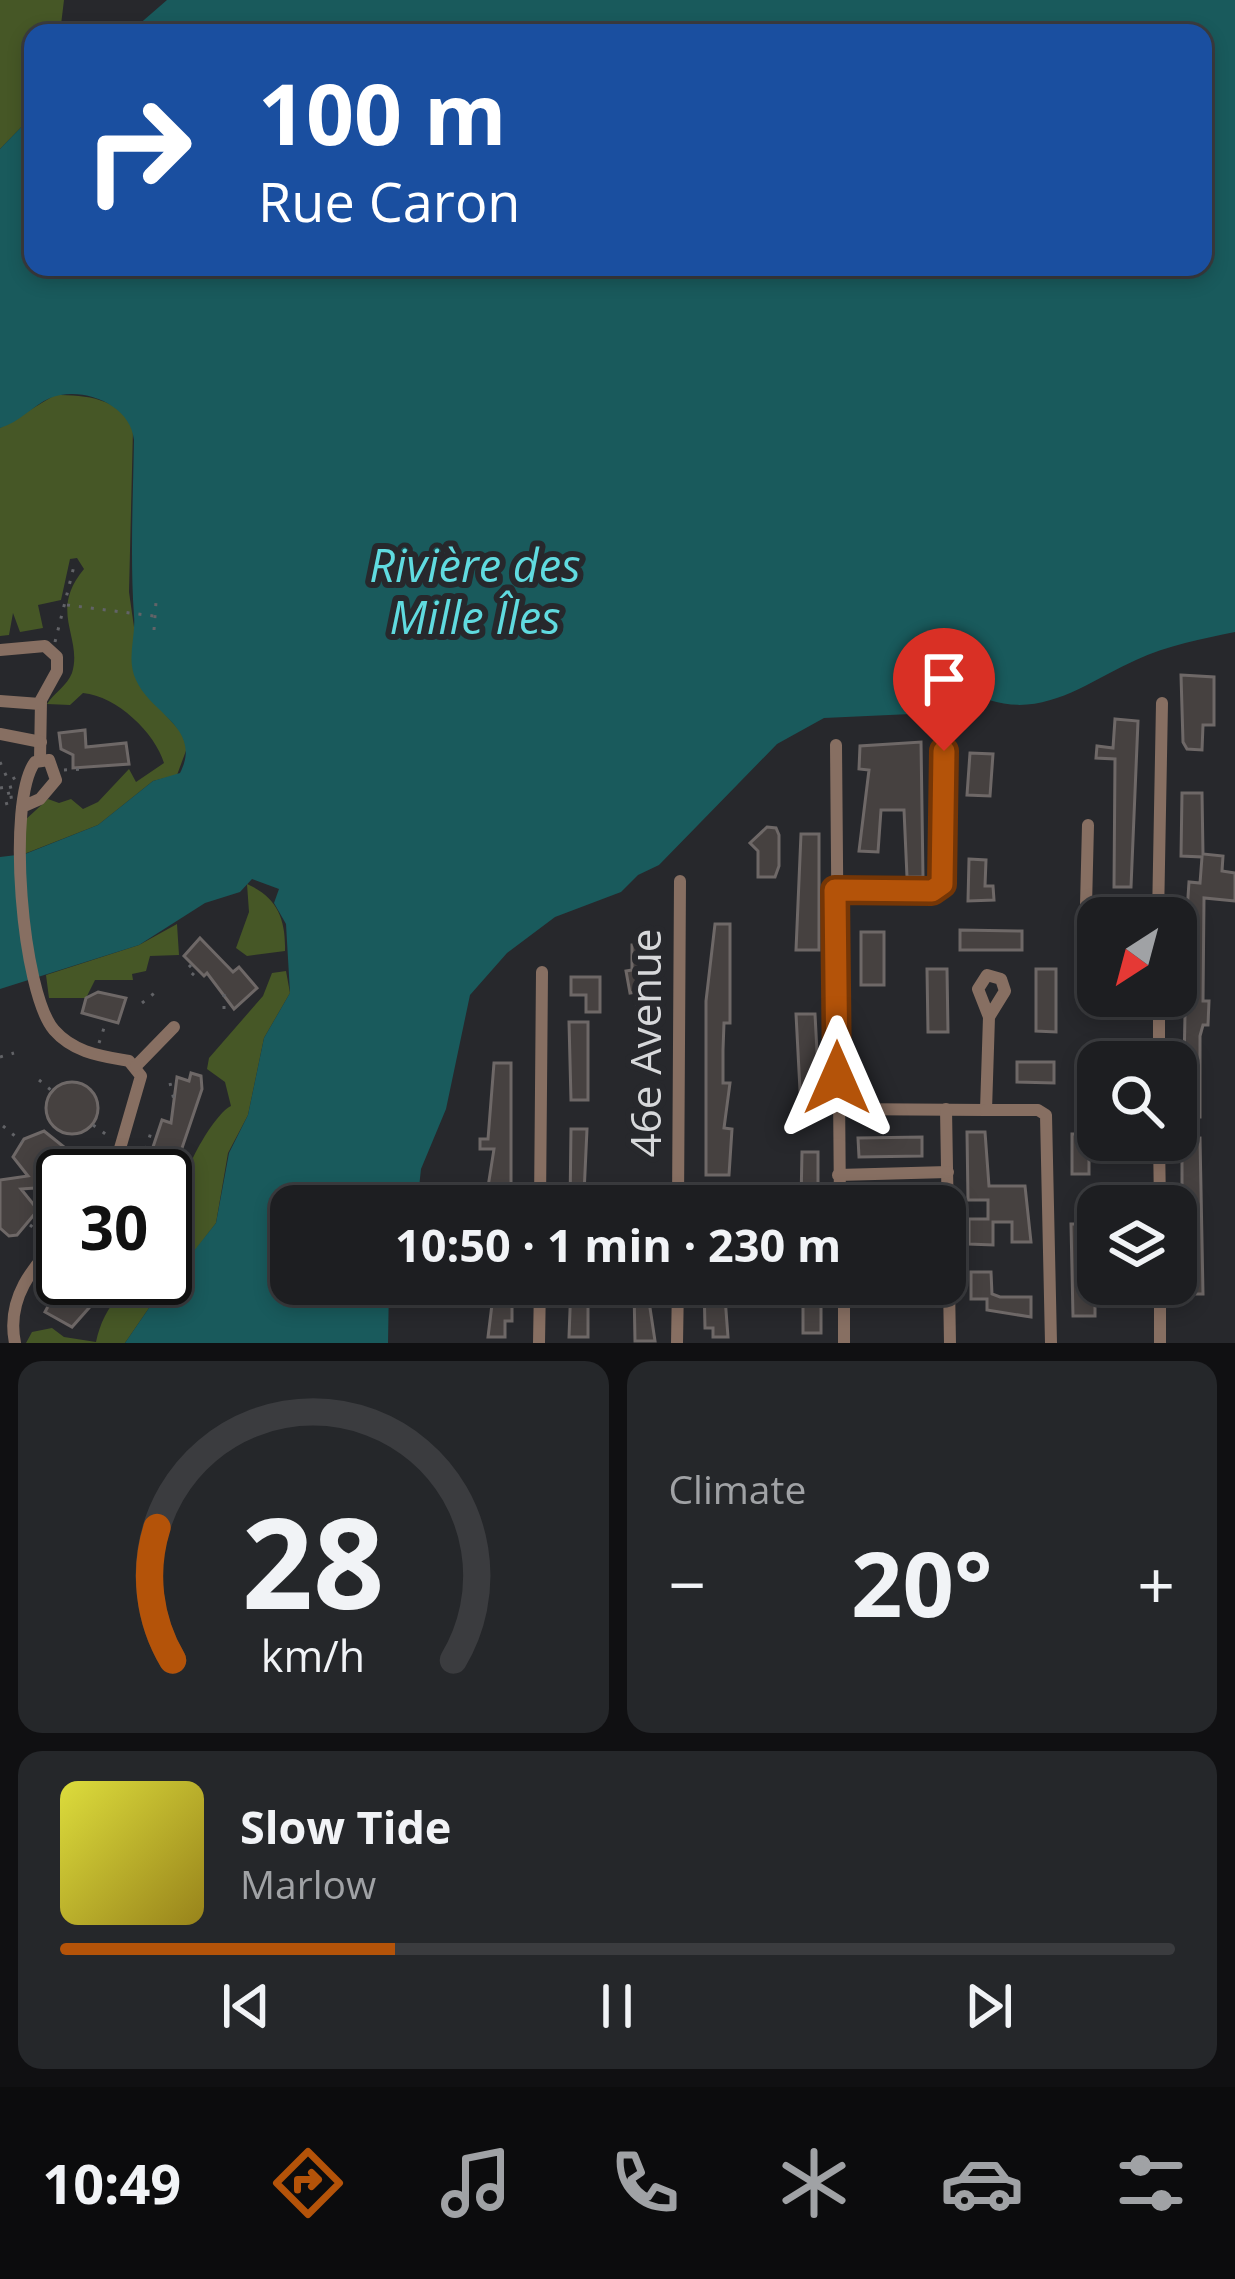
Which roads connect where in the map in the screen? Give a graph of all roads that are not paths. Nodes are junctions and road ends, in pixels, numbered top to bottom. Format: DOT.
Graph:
graph roads {
  1 [pos="0,650"];
  2 [pos="0,700"];
  3 [pos="1162,703"];
  4 [pos="40,704"];
  5 [pos="0,734"];
  6 [pos="41,742"];
  7 [pos="836,746"];
  8 [pos="944,751"];
  9 [pos="40,760"];
  10 [pos="10,806"];
  11 [pos="1088,825"];
  12 [pos="680,881"];
  13 [pos="835,890"];
  14 [pos="1086,897"];
  15 [pos="1158,897"];
  16 [pos="542,972"];
  17 [pos="989,1017"];
  18 [pos="174,1028"];
  19 [pos="136,1066"];
  20 [pos="837,1109"];
  21 [pos="946,1109"];
  22 [pos="986,1109"];
  23 [pos="121,1149"];
  24 [pos="947,1172"];
  25 [pos="838,1175"];
  26 [pos="540,1185"];
  27 [pos="678,1185"];
  28 [pos="839,1185"];
  29 [pos="36,1267"];
  30 [pos="539,1305"];
  31 [pos="678,1305"];
  32 [pos="844,1305"];
  33 [pos="1160,1305"];
  34 [pos="15,1343"];
  35 [pos="539,1343"];
  36 [pos="677,1343"];
  37 [pos="844,1343"];
  38 [pos="950,1343"];
  39 [pos="1052,1343"];
  40 [pos="1160,1343"];
  1 -- 4 [label="street"];
  2 -- 4 [label="street"];
  3 -- 15 [label="street"];
  4 -- 6 [label="street"];
  5 -- 6 [label="street"];
  6 -- 9 [label="street"];
  7 -- 13 [label="street"];
  8 -- 13 [label="street"];
  9 -- 10 [label="street"];
  9 -- 10 [label="street"];
  10 -- 19 [label="street"];
  11 -- 14 [label="street"];
  12 -- 27 [label="street, 46e Avenue"];
  13 -- 20 [label="street"];
  16 -- 26 [label="street"];
  17 -- 22 [label="street"];
  18 -- 19 [label="street"];
  19 -- 23 [label="street"];
  20 -- 21 [label="street"];
  20 -- 25 [label="street"];
  21 -- 22 [label="street"];
  21 -- 24 [label="street"];
  22 -- 39 [label="street"];
  24 -- 25 [label="street"];
  24 -- 38 [label="street"];
  25 -- 28 [label="street"];
  29 -- 34 [label="street"];
  30 -- 35 [label="street"];
  31 -- 36 [label="street"];
  32 -- 37 [label="street"];
  33 -- 40 [label="street"];
}
